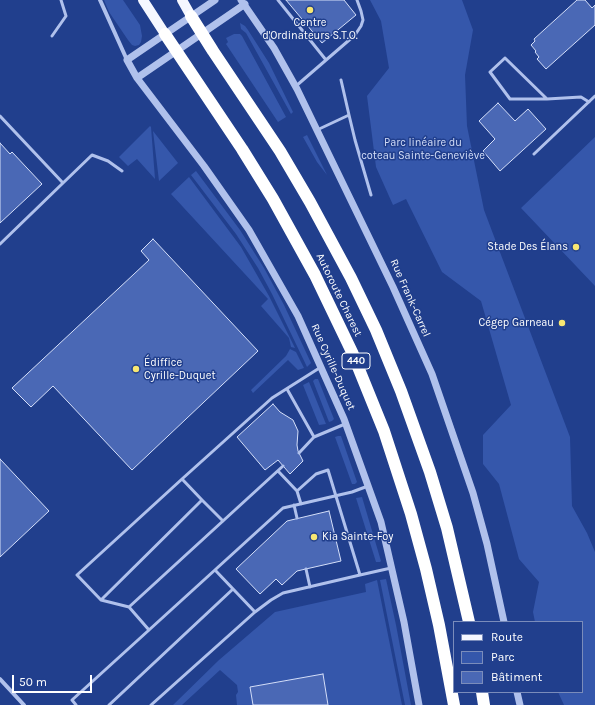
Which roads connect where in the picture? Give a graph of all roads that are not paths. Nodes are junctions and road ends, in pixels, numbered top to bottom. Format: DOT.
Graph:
graph roads {
  1 [pos="61,0"];
  2 [pos="100,0"];
  3 [pos="143,0"];
  4 [pos="182,0"];
  5 [pos="215,0"];
  6 [pos="278,0"];
  7 [pos="356,0"];
  8 [pos="243,2"];
  9 [pos="191,16"];
  10 [pos="202,33"];
  11 [pos="165,34"];
  12 [pos="52,36"];
  13 [pos="176,51"];
  14 [pos="127,60"];
  15 [pos="326,60"];
  16 [pos="137,78"];
  17 [pos="342,80"];
  18 [pos="295,87"];
  19 [pos="595,96"];
  20 [pos="547,99"];
  21 [pos="589,102"];
  22 [pos="349,115"];
  23 [pos="0,116"];
  24 [pos="317,130"];
  25 [pos="534,154"];
  26 [pos="122,171"];
  27 [pos="63,183"];
  28 [pos="371,195"];
  29 [pos="0,244"];
  30 [pos="321,368"];
  31 [pos="287,389"];
  32 [pos="345,424"];
  33 [pos="314,437"];
  34 [pos="299,453"];
  35 [pos="283,466"];
  36 [pos="278,471"];
  37 [pos="182,479"];
  38 [pos="368,486"];
  39 [pos="297,491"];
  40 [pos="337,495"];
  41 [pos="202,500"];
  42 [pos="301,504"];
  43 [pos="294,506"];
  44 [pos="297,518"];
  45 [pos="222,521"];
  46 [pos="391,568"];
  47 [pos="306,569"];
  48 [pos="215,570"];
  49 [pos="360,575"];
  50 [pos="310,587"];
  51 [pos="233,590"];
  52 [pos="101,600"];
  53 [pos="129,607"];
  54 [pos="255,612"];
  55 [pos="469,621"];
  56 [pos="504,621"];
  57 [pos="149,630"];
  58 [pos="0,680"];
  59 [pos="482,693"];
  60 [pos="517,693"];
  61 [pos="24,705"];
  62 [pos="76,705"];
  63 [pos="109,705"];
  64 [pos="151,705"];
  65 [pos="419,705"];
  66 [pos="454,705"];
  67 [pos="484,705"];
  68 [pos="520,705"];
  1 -- 12 [label="lane"];
  2 -- 14 [label="street, Rue Cyrille-Duquet"];
  3 -- 11 [label="main road, Autoroute Charest"];
  4 -- 9 [label="main road, Autoroute Charest"];
  5 -- 9 [label="street"];
  6 -- 15 [label="lane"];
  7 -- 15 [label="lane"];
  8 -- 10 [label="street, Rue Frank-Carrel"];
  8 -- 18 [label="street, Rue Frank-Carrel"];
  9 -- 10 [label="highway, Autoroute Charest / 440"];
  9 -- 11 [label="street"];
  10 -- 13 [label="street, Rue Frank-Carrel"];
  10 -- 55 [label="highway, Autoroute Charest / 440"];
  11 -- 13 [label="highway, Autoroute Charest / 440"];
  11 -- 14 [label="street"];
  13 -- 16 [label="street"];
  13 -- 66 [label="highway, Autoroute Charest / 440"];
  14 -- 16 [label="street, Rue Cyrille-Duquet"];
  15 -- 18 [label="lane"];
  16 -- 30 [label="street, Rue Cyrille-Duquet"];
  17 -- 22 [label="lane"];
  18 -- 24 [label="street, Rue Frank-Carrel"];
  19 -- 21 [label="lane"];
  20 -- 20 [label="lane"];
  20 -- 21 [label="lane"];
  21 -- 25 [label="lane"];
  22 -- 24 [label="lane"];
  22 -- 28 [label="lane"];
  23 -- 27 [label="lane"];
  24 -- 56 [label="street, Rue Frank-Carrel"];
  26 -- 27 [label="lane"];
  27 -- 29 [label="lane"];
  30 -- 31 [label="lane"];
  30 -- 32 [label="street, Rue Cyrille-Duquet"];
  31 -- 33 [label="lane"];
  31 -- 37 [label="lane"];
  32 -- 33 [label="lane"];
  32 -- 38 [label="street, Rue Cyrille-Duquet"];
  33 -- 34 [label="lane"];
  35 -- 36 [label="lane"];
  36 -- 39 [label="lane"];
  36 -- 45 [label="lane"];
  37 -- 41 [label="lane"];
  37 -- 52 [label="lane"];
  38 -- 40 [label="lane"];
  38 -- 46 [label="street, Rue Cyrille-Duquet"];
  39 -- 40 [label="lane"];
  39 -- 42 [label="lane"];
  40 -- 42 [label="lane"];
  40 -- 49 [label="lane"];
  41 -- 45 [label="lane"];
  41 -- 52 [label="lane"];
  42 -- 43 [label="lane"];
  43 -- 44 [label="lane"];
  43 -- 48 [label="lane"];
  45 -- 53 [label="lane"];
  46 -- 49 [label="lane"];
  46 -- 65 [label="street, Rue Cyrille-Duquet"];
  47 -- 50 [label="lane"];
  48 -- 51 [label="lane"];
  48 -- 57 [label="lane"];
  49 -- 50 [label="lane"];
  50 -- 54 [label="lane"];
  51 -- 54 [label="lane"];
  51 -- 63 [label="lane"];
  52 -- 53 [label="lane"];
  53 -- 57 [label="lane"];
  54 -- 64 [label="lane"];
  57 -- 62 [label="lane"];
  58 -- 61 [label="street"];
  59 -- 67 [label="highway"];
  60 -- 68 [label="street"];
}
